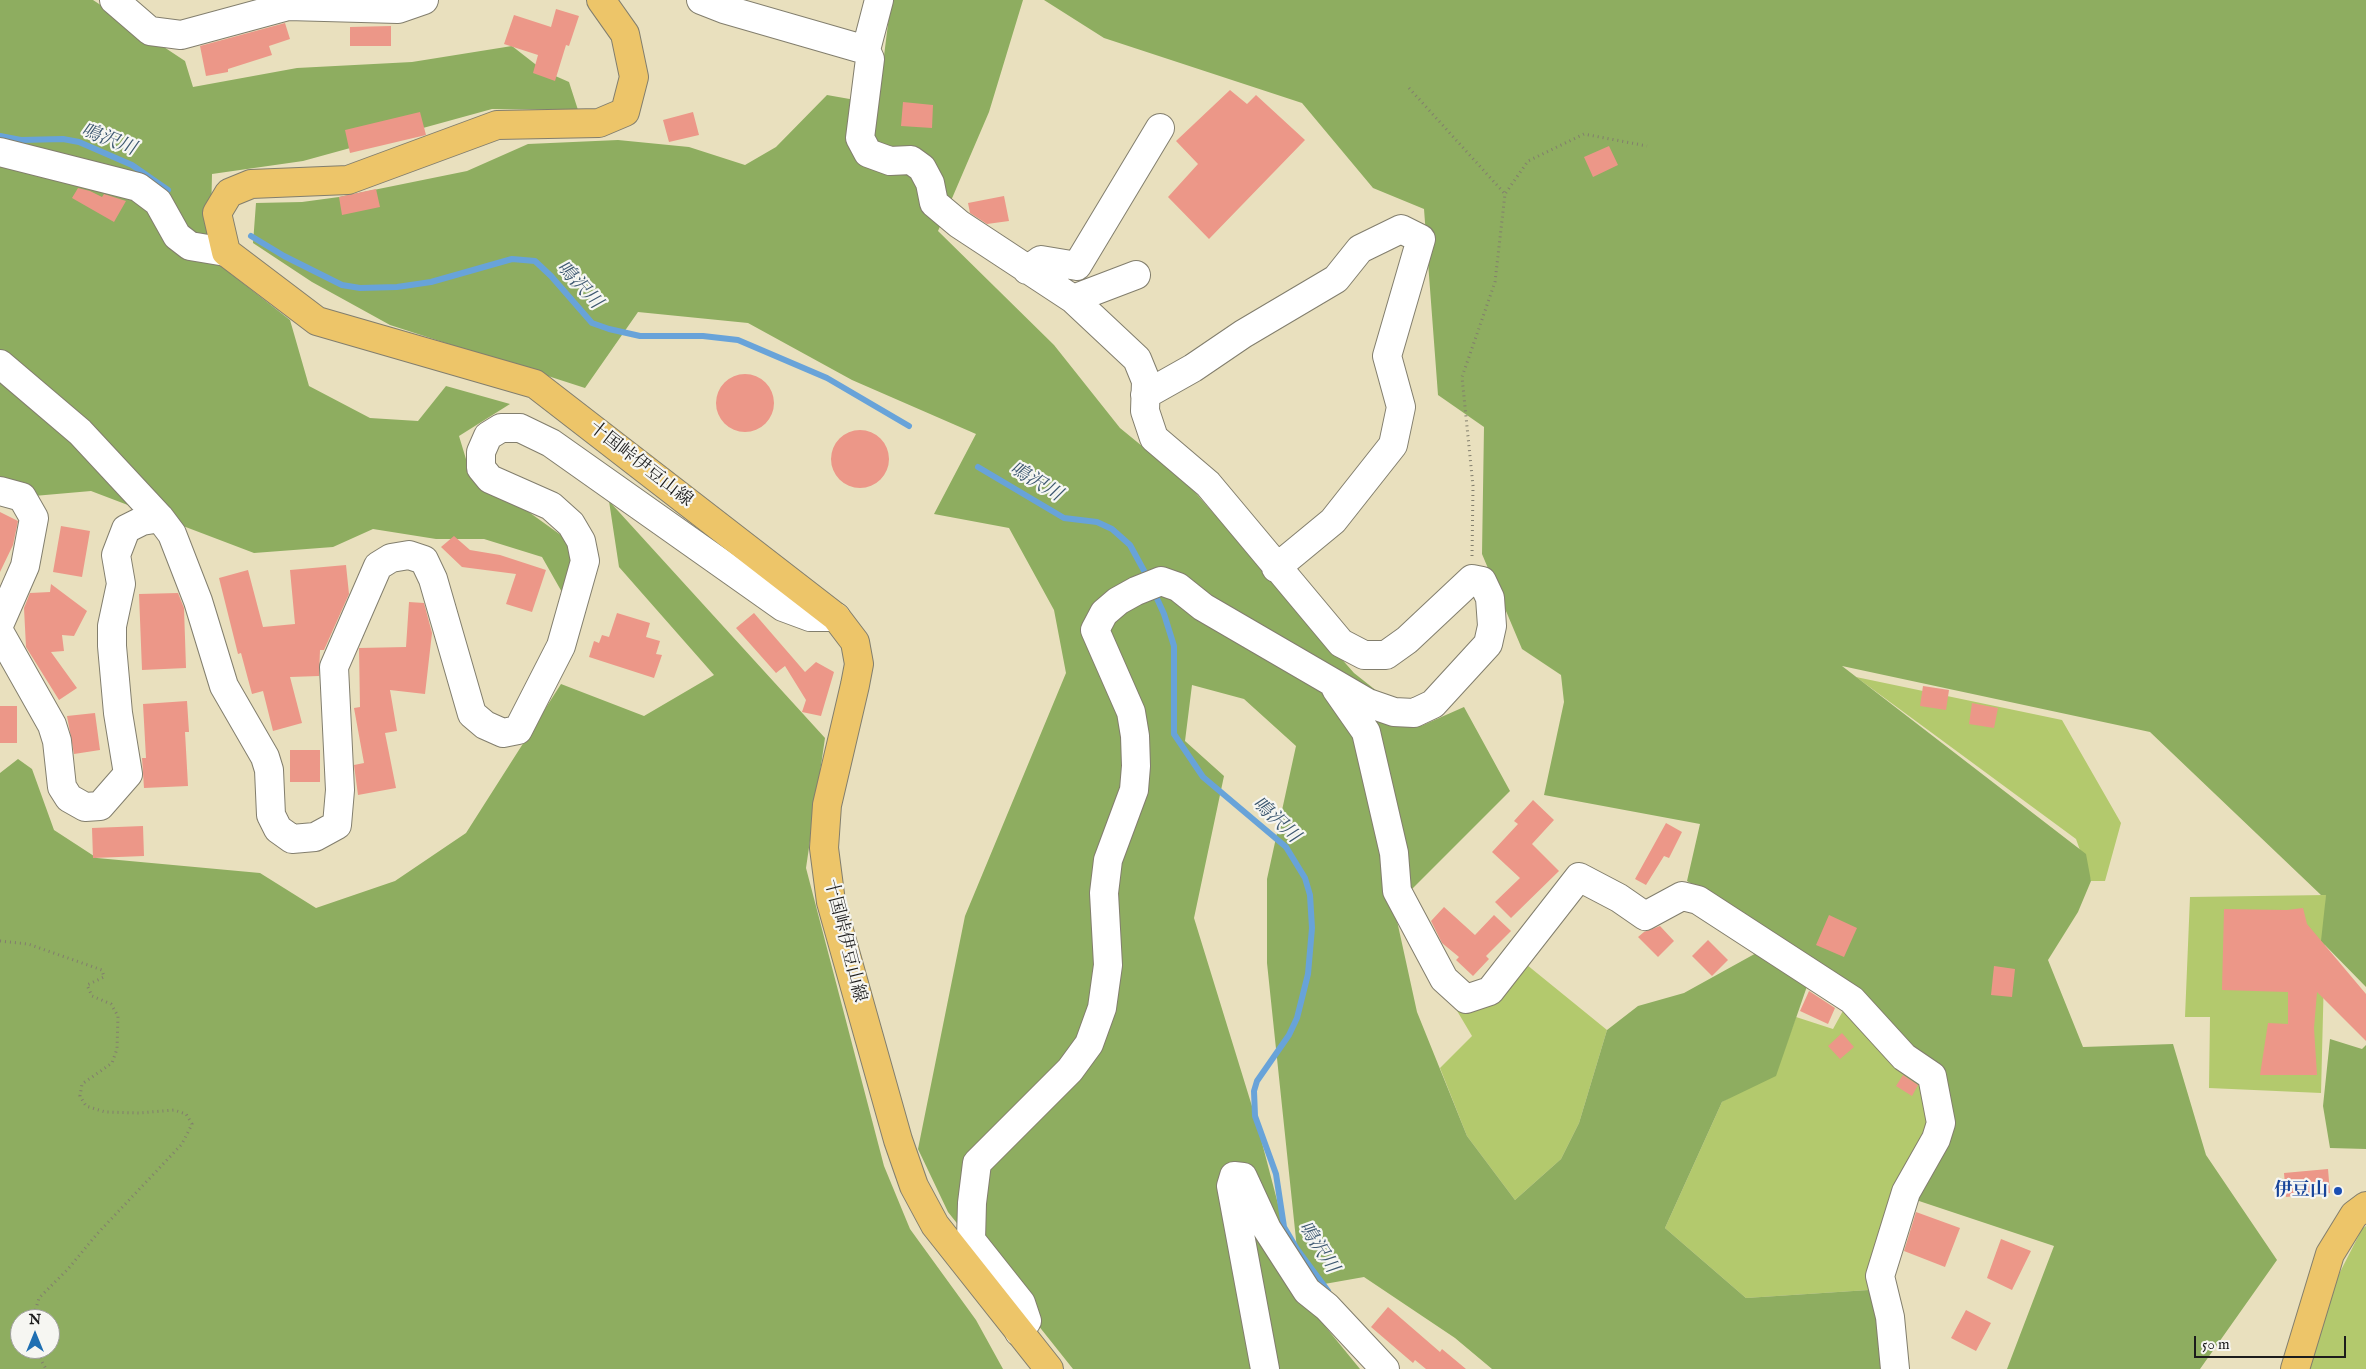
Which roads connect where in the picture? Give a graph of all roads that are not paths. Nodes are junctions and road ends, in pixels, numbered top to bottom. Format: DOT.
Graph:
graph roads {
  1 [pos="114,0"];
  2 [pos="424,0"];
  3 [pos="600,0"];
  4 [pos="701,0"];
  5 [pos="878,0"];
  6 [pos="866,50"];
  7 [pos="1160,128"];
  8 [pos="0,152"];
  9 [pos="226,252"];
  10 [pos="1028,270"];
  11 [pos="1136,275"];
  12 [pos="1073,299"];
  13 [pos="0,364"];
  14 [pos="1145,395"];
  15 [pos="0,491"];
  16 [pos="160,518"];
  17 [pos="1276,568"];
  18 [pos="836,617"];
  19 [pos="0,623"];
  20 [pos="0,633"];
  21 [pos="1332,684"];
  22 [pos="2366,1206"];
  23 [pos="1019,1332"];
  24 [pos="1049,1369"];
  25 [pos="1265,1369"];
  26 [pos="1385,1369"];
  27 [pos="1895,1369"];
  28 [pos="2295,1369"];
  1 -- 2 [label="street"];
  3 -- 9 [label="main road"];
  4 -- 6 [label="street"];
  5 -- 6 [label="street"];
  6 -- 10 [label="street"];
  7 -- 10 [label="street"];
  8 -- 9 [label="street"];
  9 -- 18 [label="main road, 十国峠伊豆山線"];
  10 -- 12 [label="street"];
  11 -- 12 [label="street"];
  12 -- 14 [label="street"];
  13 -- 16 [label="street"];
  14 -- 17 [label="street"];
  14 -- 17 [label="street"];
  15 -- 19 [label="street"];
  16 -- 18 [label="street"];
  16 -- 20 [label="street"];
  17 -- 21 [label="street"];
  18 -- 23 [label="main road, 十国峠伊豆山線"];
  21 -- 23 [label="street"];
  21 -- 27 [label="street"];
  22 -- 28 [label="main road"];
  23 -- 24 [label="main road, 十国峠伊豆山線"];
  25 -- 26 [label="street"];
}
